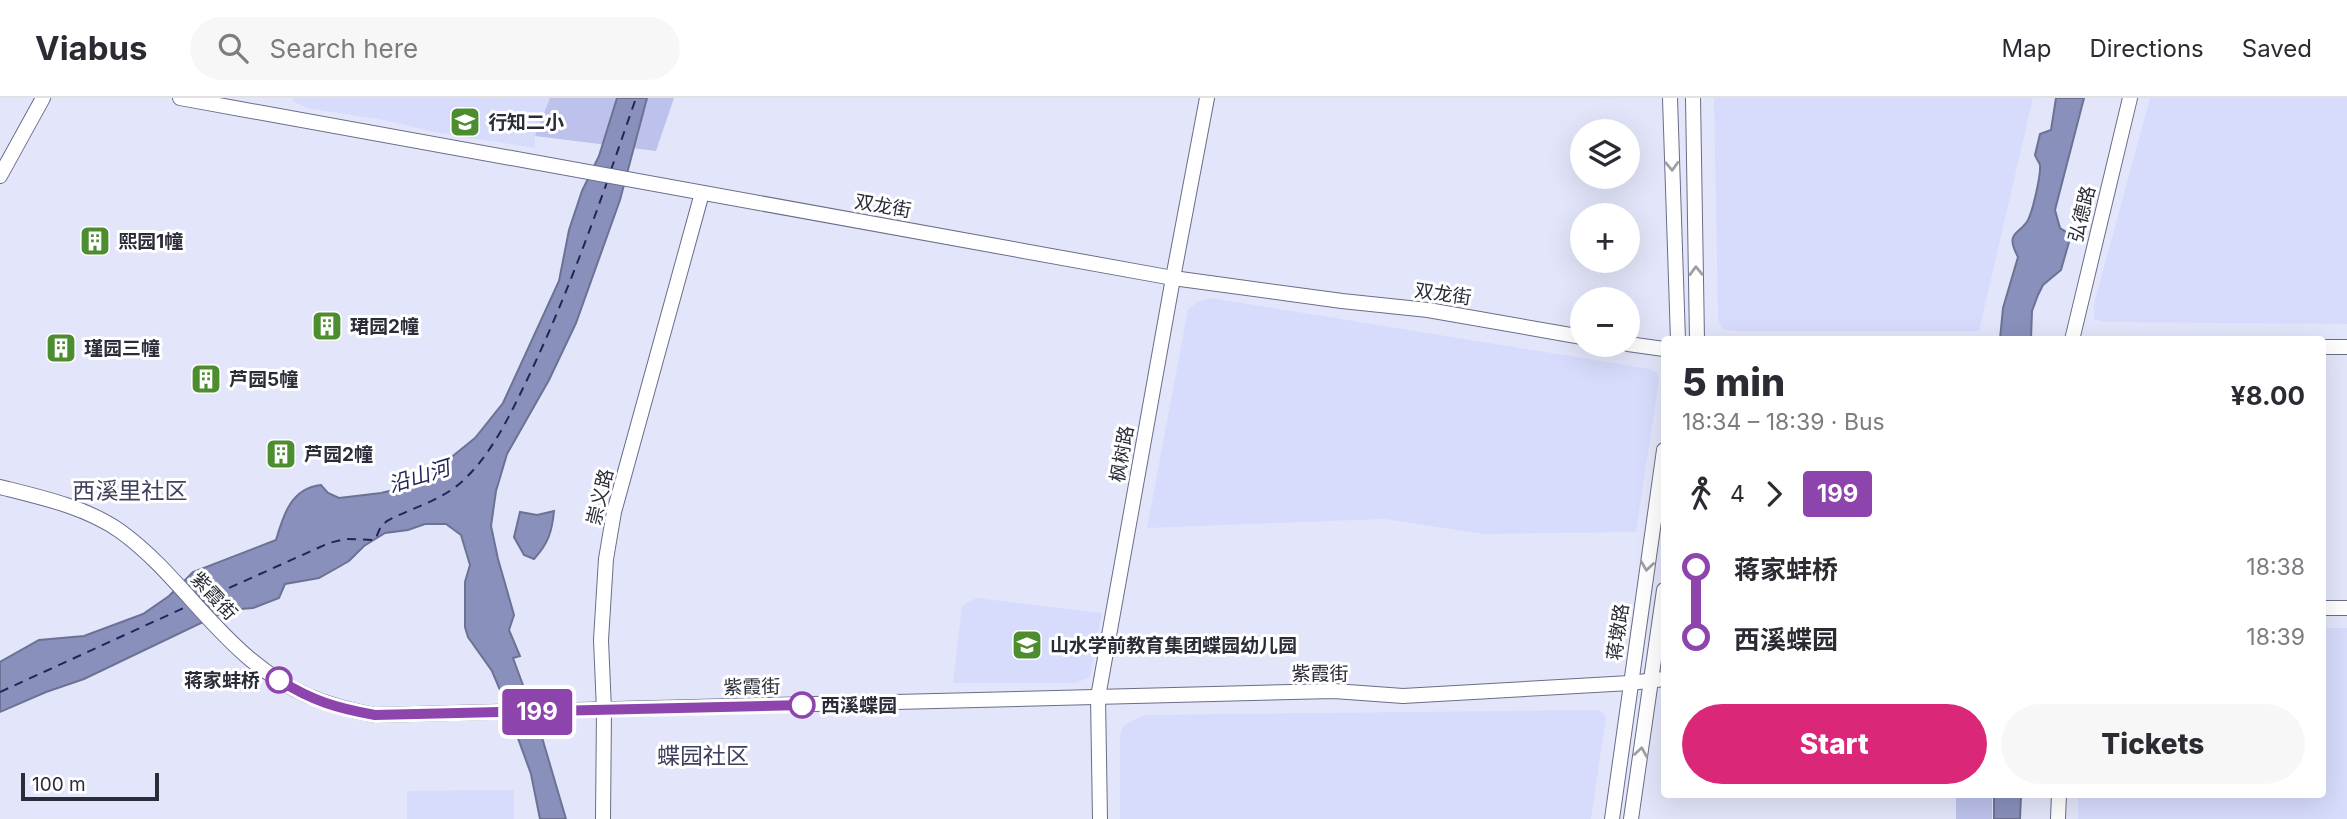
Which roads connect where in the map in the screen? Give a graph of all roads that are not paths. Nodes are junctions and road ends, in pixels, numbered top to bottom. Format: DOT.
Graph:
graph roads {
  1 [pos="43,98"];
  2 [pos="180,98"];
  3 [pos="1207,98"];
  4 [pos="1670,98"];
  5 [pos="1693,98"];
  6 [pos="2130,98"];
  7 [pos="0,176"];
  8 [pos="702,193"];
  9 [pos="1172,278"];
  10 [pos="1570,335"];
  11 [pos="1678,336"];
  12 [pos="1697,336"];
  13 [pos="2073,336"];
  14 [pos="1640,346"];
  15 [pos="2326,347"];
  16 [pos="2347,347"];
  17 [pos="1661,349"];
  18 [pos="1661,471"];
  19 [pos="0,486"];
  20 [pos="2326,608"];
  21 [pos="2347,608"];
  22 [pos="1661,635"];
  23 [pos="1658,680"];
  24 [pos="1630,683"];
  25 [pos="1098,697"];
  26 [pos="604,710"];
  27 [pos="2059,798"];
  28 [pos="603,819"];
  29 [pos="1100,819"];
  30 [pos="1612,819"];
  31 [pos="1631,819"];
  32 [pos="2058,819"];
  1 -- 7 [label="street"];
  2 -- 8 [label="street, 双龙街"];
  3 -- 9 [label="street, 枫树路"];
  4 -- 11 [label="street, one-way"];
  12 -- 5 [label="street, one-way"];
  6 -- 13 [label="street, 弘德路"];
  8 -- 9 [label="street, 双龙街"];
  8 -- 26 [label="street, 崇义路"];
  9 -- 10 [label="street, 双龙街"];
  9 -- 25 [label="street, 枫树路"];
  14 -- 17 [label="street"];
  15 -- 16 [label="street"];
  18 -- 24 [label="street, 蒋墩路, one-way"];
  19 -- 26 [label="street, 紫霞街"];
  20 -- 21 [label="street"];
  22 -- 23 [label="street, 蒋墩路"];
  23 -- 24 [label="street, 紫霞街"];
  31 -- 23 [label="street, 蒋墩路, one-way"];
  24 -- 25 [label="street, 紫霞街"];
  24 -- 30 [label="street, 蒋墩路"];
  25 -- 26 [label="street, 紫霞街"];
  25 -- 29 [label="street, 枫树路"];
  26 -- 28 [label="street, 崇义路"];
  27 -- 32 [label="street"];
}
